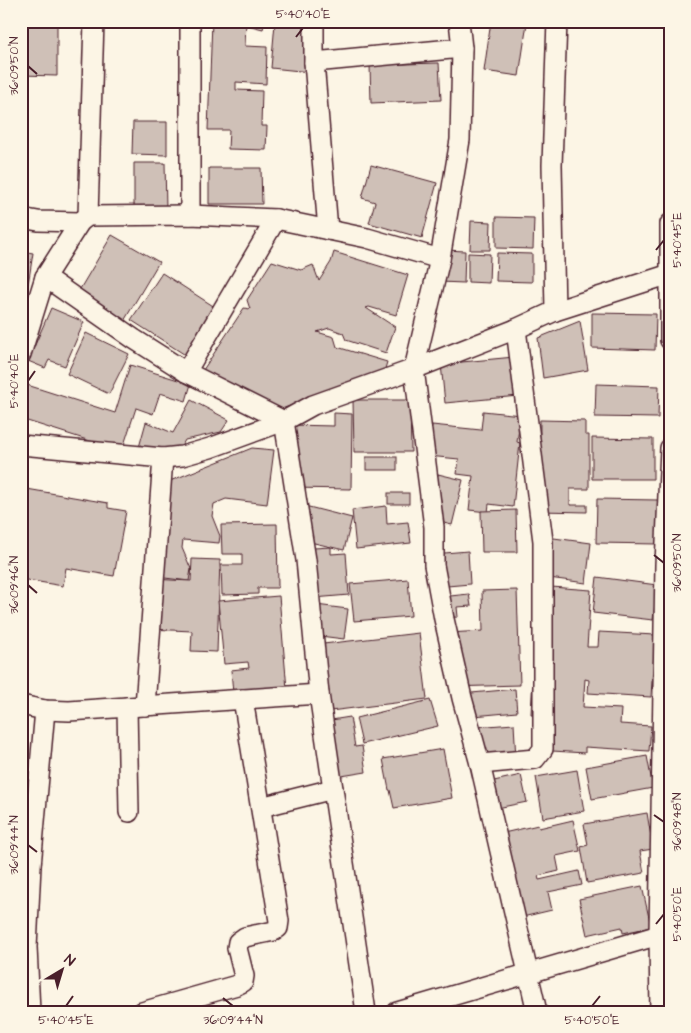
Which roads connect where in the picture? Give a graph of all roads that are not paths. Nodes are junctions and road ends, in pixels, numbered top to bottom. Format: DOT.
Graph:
graph roads {
  1 [pos="94,21"];
  2 [pos="190,21"];
  3 [pos="314,21"];
  4 [pos="460,21"];
  5 [pos="557,21"];
  6 [pos="462,48"];
  7 [pos="314,62"];
  8 [pos="190,215"];
  9 [pos="21,218"];
  10 [pos="84,219"];
  11 [pos="276,219"];
  12 [pos="670,224"];
  13 [pos="328,230"];
  14 [pos="440,259"];
  15 [pos="669,275"];
  16 [pos="45,277"];
  17 [pos="555,311"];
  18 [pos="516,329"];
  19 [pos="670,340"];
  20 [pos="21,354"];
  21 [pos="414,369"];
  22 [pos="186,372"];
  23 [pos="284,420"];
  24 [pos="21,445"];
  25 [pos="670,448"];
  26 [pos="163,458"];
  27 [pos="319,694"];
  28 [pos="243,699"];
  29 [pos="21,705"];
  30 [pos="136,706"];
  31 [pos="45,710"];
  32 [pos="480,764"];
  33 [pos="333,789"];
  34 [pos="261,807"];
  35 [pos="29,812"];
  36 [pos="129,812"];
  37 [pos="659,935"];
  38 [pos="24,947"];
  39 [pos="528,972"];
  40 [pos="434,1006"];
  41 [pos="30,1012"];
  42 [pos="142,1012"];
  43 [pos="366,1012"];
  44 [pos="397,1012"];
  45 [pos="537,1012"];
  46 [pos="660,1012"];
  1 -- 10 [label="street"];
  2 -- 8 [label="street"];
  3 -- 7 [label="street"];
  4 -- 6 [label="street"];
  5 -- 17 [label="street"];
  6 -- 7 [label="street"];
  6 -- 14 [label="street"];
  7 -- 13 [label="street"];
  8 -- 10 [label="street"];
  8 -- 11 [label="street"];
  9 -- 10 [label="street"];
  10 -- 16 [label="street"];
  11 -- 13 [label="street"];
  11 -- 22 [label="street"];
  12 -- 15 [label="street"];
  13 -- 14 [label="street"];
  14 -- 21 [label="street"];
  15 -- 17 [label="street"];
  15 -- 19 [label="street"];
  16 -- 20 [label="street"];
  16 -- 22 [label="street"];
  17 -- 18 [label="street"];
  18 -- 21 [label="street"];
  18 -- 32 [label="street"];
  21 -- 23 [label="street"];
  21 -- 32 [label="street"];
  22 -- 23 [label="street"];
  23 -- 26 [label="street"];
  23 -- 27 [label="street"];
  24 -- 26 [label="street"];
  25 -- 37 [label="street"];
  26 -- 30 [label="street"];
  27 -- 28 [label="street"];
  27 -- 33 [label="street"];
  28 -- 30 [label="street"];
  28 -- 34 [label="street"];
  29 -- 31 [label="street"];
  30 -- 31 [label="street"];
  30 -- 36 [label="street"];
  31 -- 35 [label="street"];
  32 -- 39 [label="street"];
  33 -- 34 [label="street"];
  33 -- 43 [label="street"];
  34 -- 42 [label="street"];
  35 -- 38 [label="street"];
  37 -- 39 [label="street"];
  37 -- 46 [label="street"];
  38 -- 41 [label="street"];
  39 -- 40 [label="street"];
  39 -- 45 [label="street"];
  40 -- 44 [label="street"];
}
